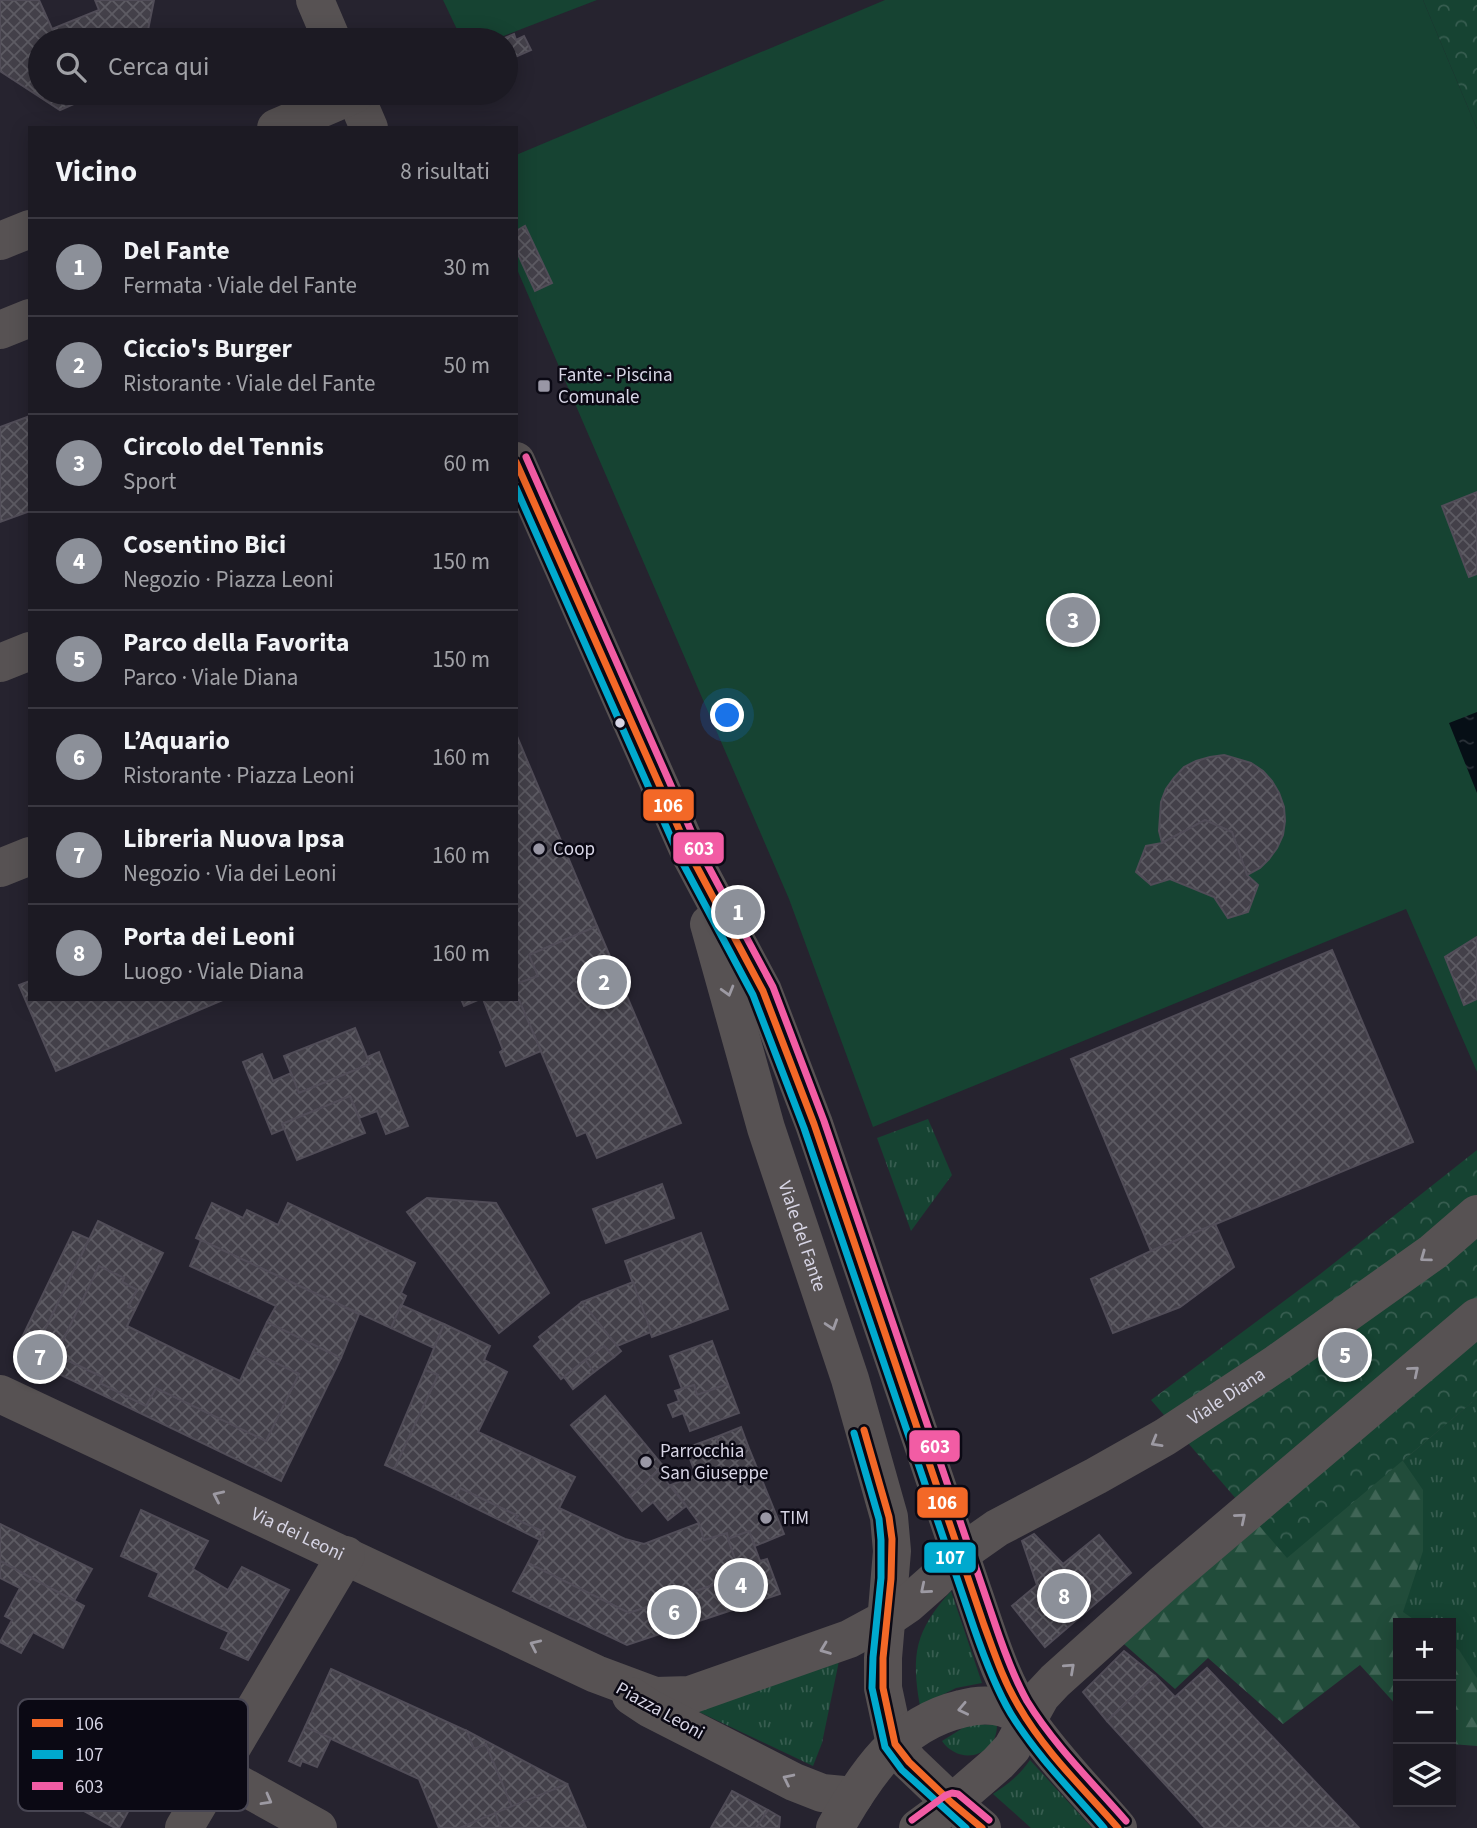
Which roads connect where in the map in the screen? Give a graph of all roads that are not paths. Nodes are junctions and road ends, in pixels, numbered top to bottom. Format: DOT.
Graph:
graph roads {
  1 [pos="315,0"];
  2 [pos="327,28"];
  3 [pos="359,105"];
  4 [pos="283,126"];
  5 [pos="28,230"];
  6 [pos="0,241"];
  7 [pos="28,319"];
  8 [pos="0,330"];
  9 [pos="518,466"];
  10 [pos="28,652"];
  11 [pos="0,663"];
  12 [pos="690,854"];
  13 [pos="28,857"];
  14 [pos="0,868"];
  15 [pos="1477,1214"];
  16 [pos="1477,1317"];
  17 [pos="0,1394"];
  18 [pos="960,1554"];
  19 [pos="346,1555"];
  20 [pos="886,1619"];
  21 [pos="596,1674"];
  22 [pos="883,1688"];
  23 [pos="248,1720"];
  24 [pos="1027,1720"];
  25 [pos="902,1753"];
  26 [pos="998,1763"];
  27 [pos="248,1789"];
  28 [pos="854,1796"];
  29 [pos="952,1803"];
  30 [pos="194,1811"];
  31 [pos="184,1828"];
  32 [pos="318,1828"];
  33 [pos="835,1828"];
  34 [pos="918,1828"];
  35 [pos="982,1828"];
  36 [pos="1118,1828"];
  1 -- 2 [label="street"];
  3 -- 4 [label="street"];
  5 -- 6 [label="street"];
  7 -- 8 [label="street"];
  9 -- 12 [label="street, Viale del Fante"];
  10 -- 11 [label="street"];
  12 -- 18 [label="street, Viale del Fante"];
  12 -- 20 [label="street, Viale del Fante, one-way"];
  13 -- 14 [label="street"];
  15 -- 18 [label="street, Viale Diana, one-way"];
  24 -- 16 [label="street, one-way"];
  19 -- 17 [label="street, Via dei Leoni, one-way"];
  18 -- 20 [label="street, Viale Diana, one-way"];
  18 -- 24 [label="street, Viale del Fante"];
  21 -- 19 [label="street, Via dei Leoni, one-way"];
  19 -- 23 [label="street"];
  20 -- 21 [label="street, Piazza Leoni, one-way"];
  20 -- 22 [label="street, Viale del Fante"];
  28 -- 21 [label="street, Piazza Leoni, one-way"];
  22 -- 25 [label="street"];
  22 -- 28 [label="street"];
  24 -- 25 [label="street, one-way"];
  24 -- 26 [label="street"];
  24 -- 36 [label="street, Viale del Fante"];
  25 -- 26 [label="street"];
  25 -- 28 [label="street"];
  25 -- 29 [label="street"];
  26 -- 29 [label="street"];
  27 -- 32 [label="street, one-way"];
  28 -- 33 [label="street"];
  29 -- 34 [label="street"];
  29 -- 35 [label="street"];
  30 -- 31 [label="street"];
}
